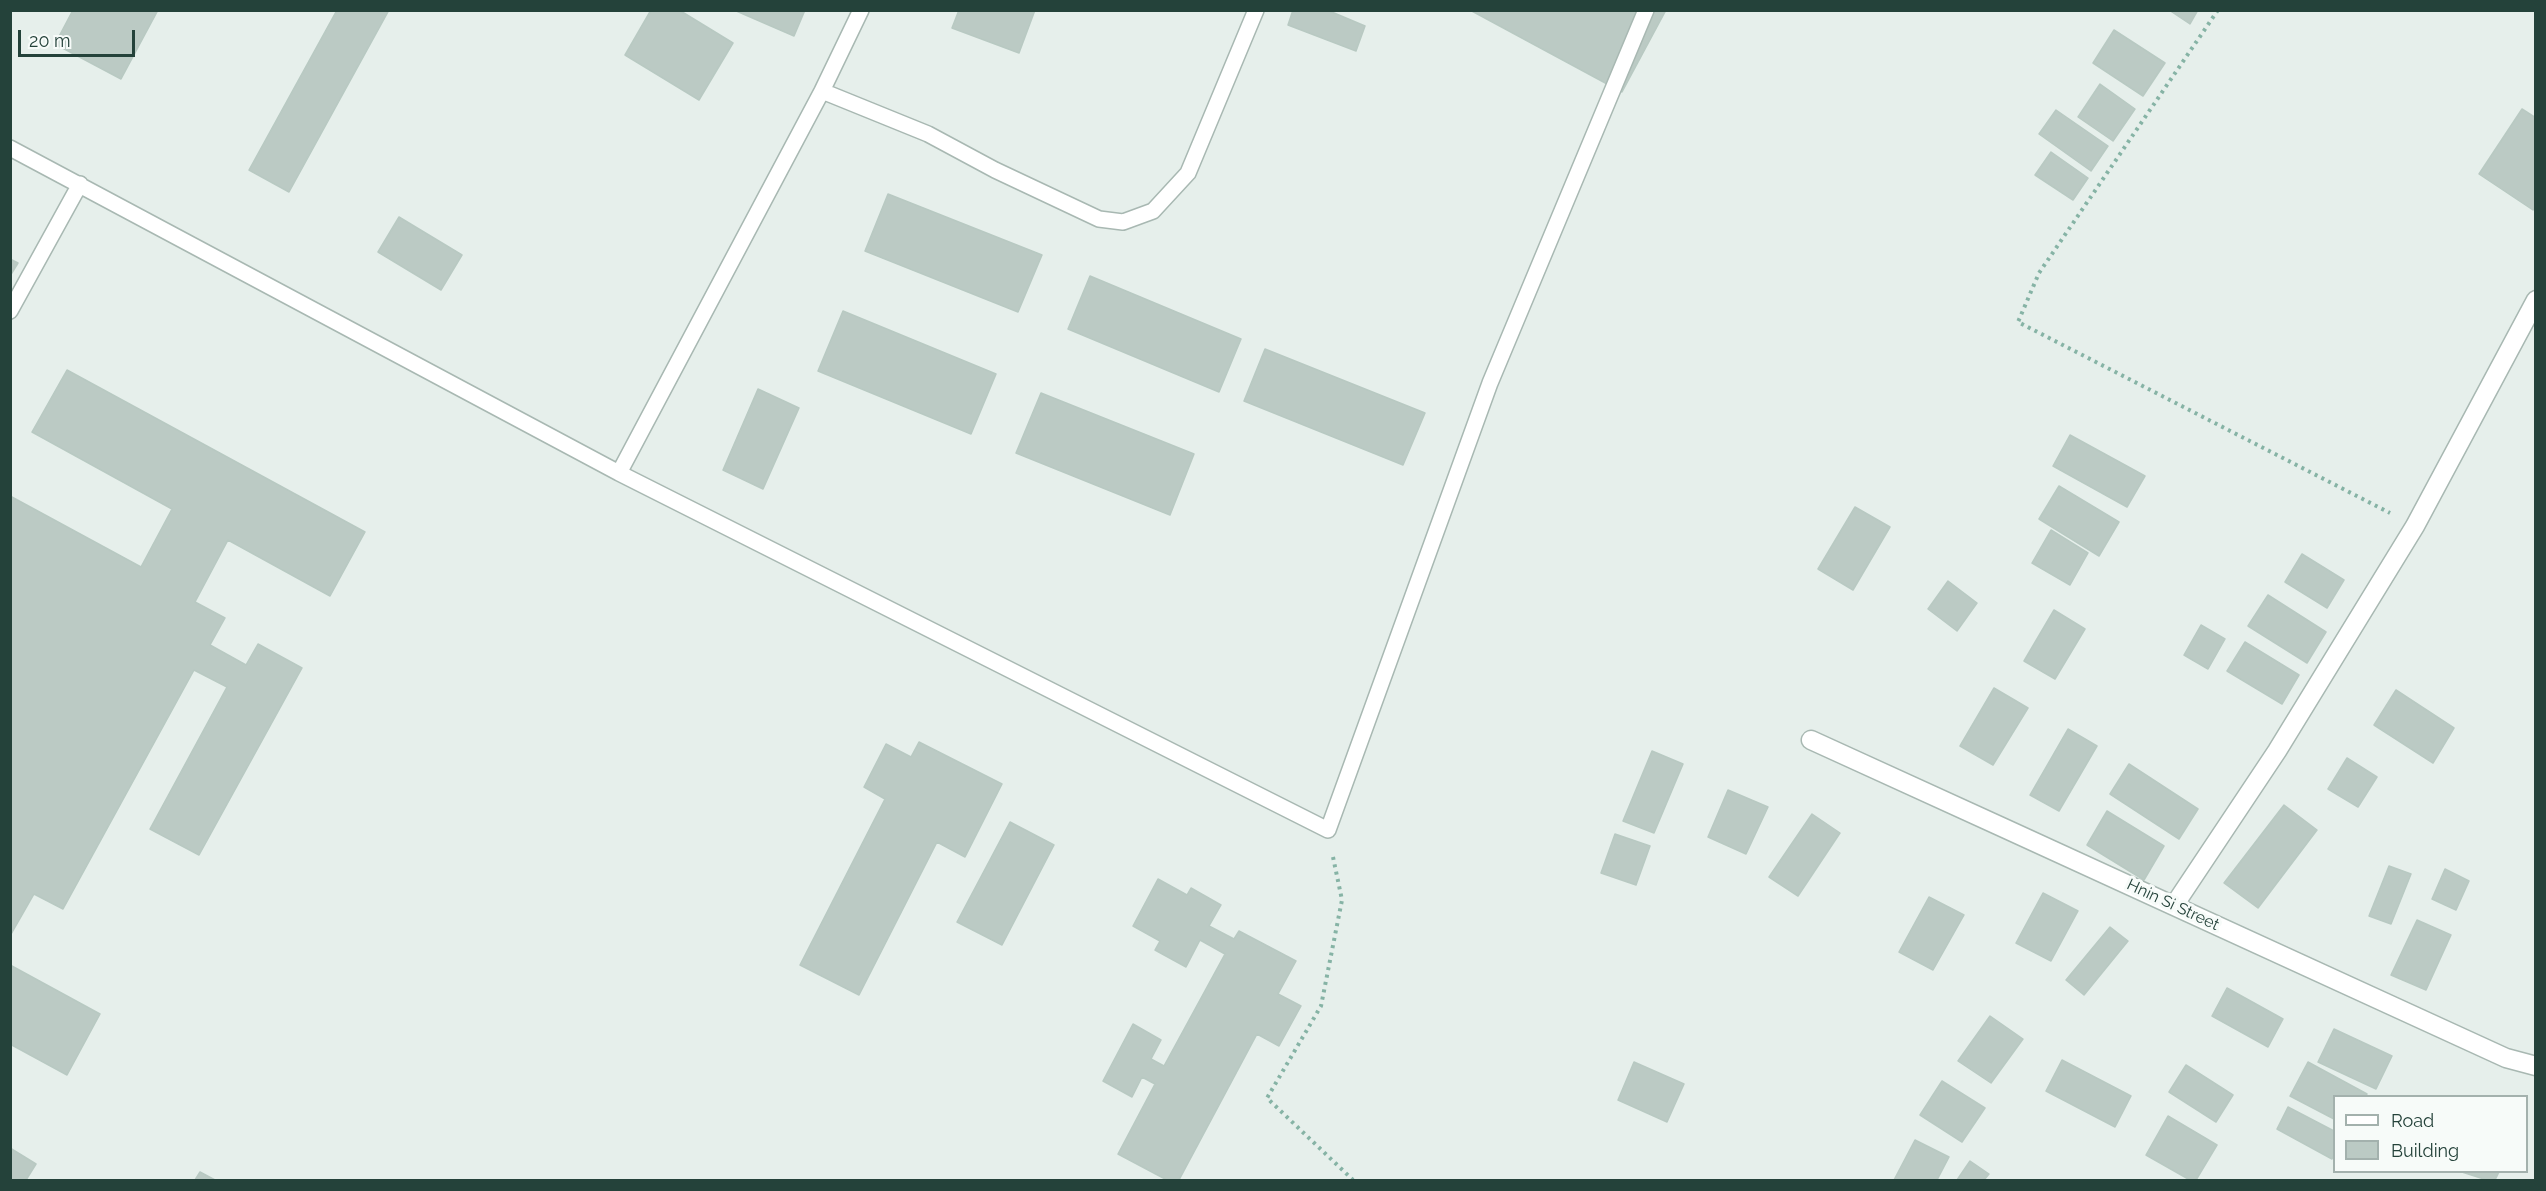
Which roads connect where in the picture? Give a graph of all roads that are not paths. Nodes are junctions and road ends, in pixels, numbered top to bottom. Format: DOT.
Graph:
graph roads {
  1 [pos="861,10"];
  2 [pos="1256,10"];
  3 [pos="1646,10"];
  4 [pos="822,91"];
  5 [pos="10,148"];
  6 [pos="80,184"];
  7 [pos="2535,300"];
  8 [pos="10,311"];
  9 [pos="619,473"];
  10 [pos="1811,740"];
  11 [pos="2175,904"];
  12 [pos="2535,1066"];
  1 -- 4 [label="lane"];
  2 -- 4 [label="lane"];
  3 -- 9 [label="lane"];
  4 -- 9 [label="lane"];
  5 -- 6 [label="lane"];
  6 -- 8 [label="lane"];
  6 -- 9 [label="lane"];
  7 -- 11 [label="street"];
  10 -- 11 [label="street, Hnin Si Street"];
  11 -- 12 [label="street, Hnin Si Street"];
}
